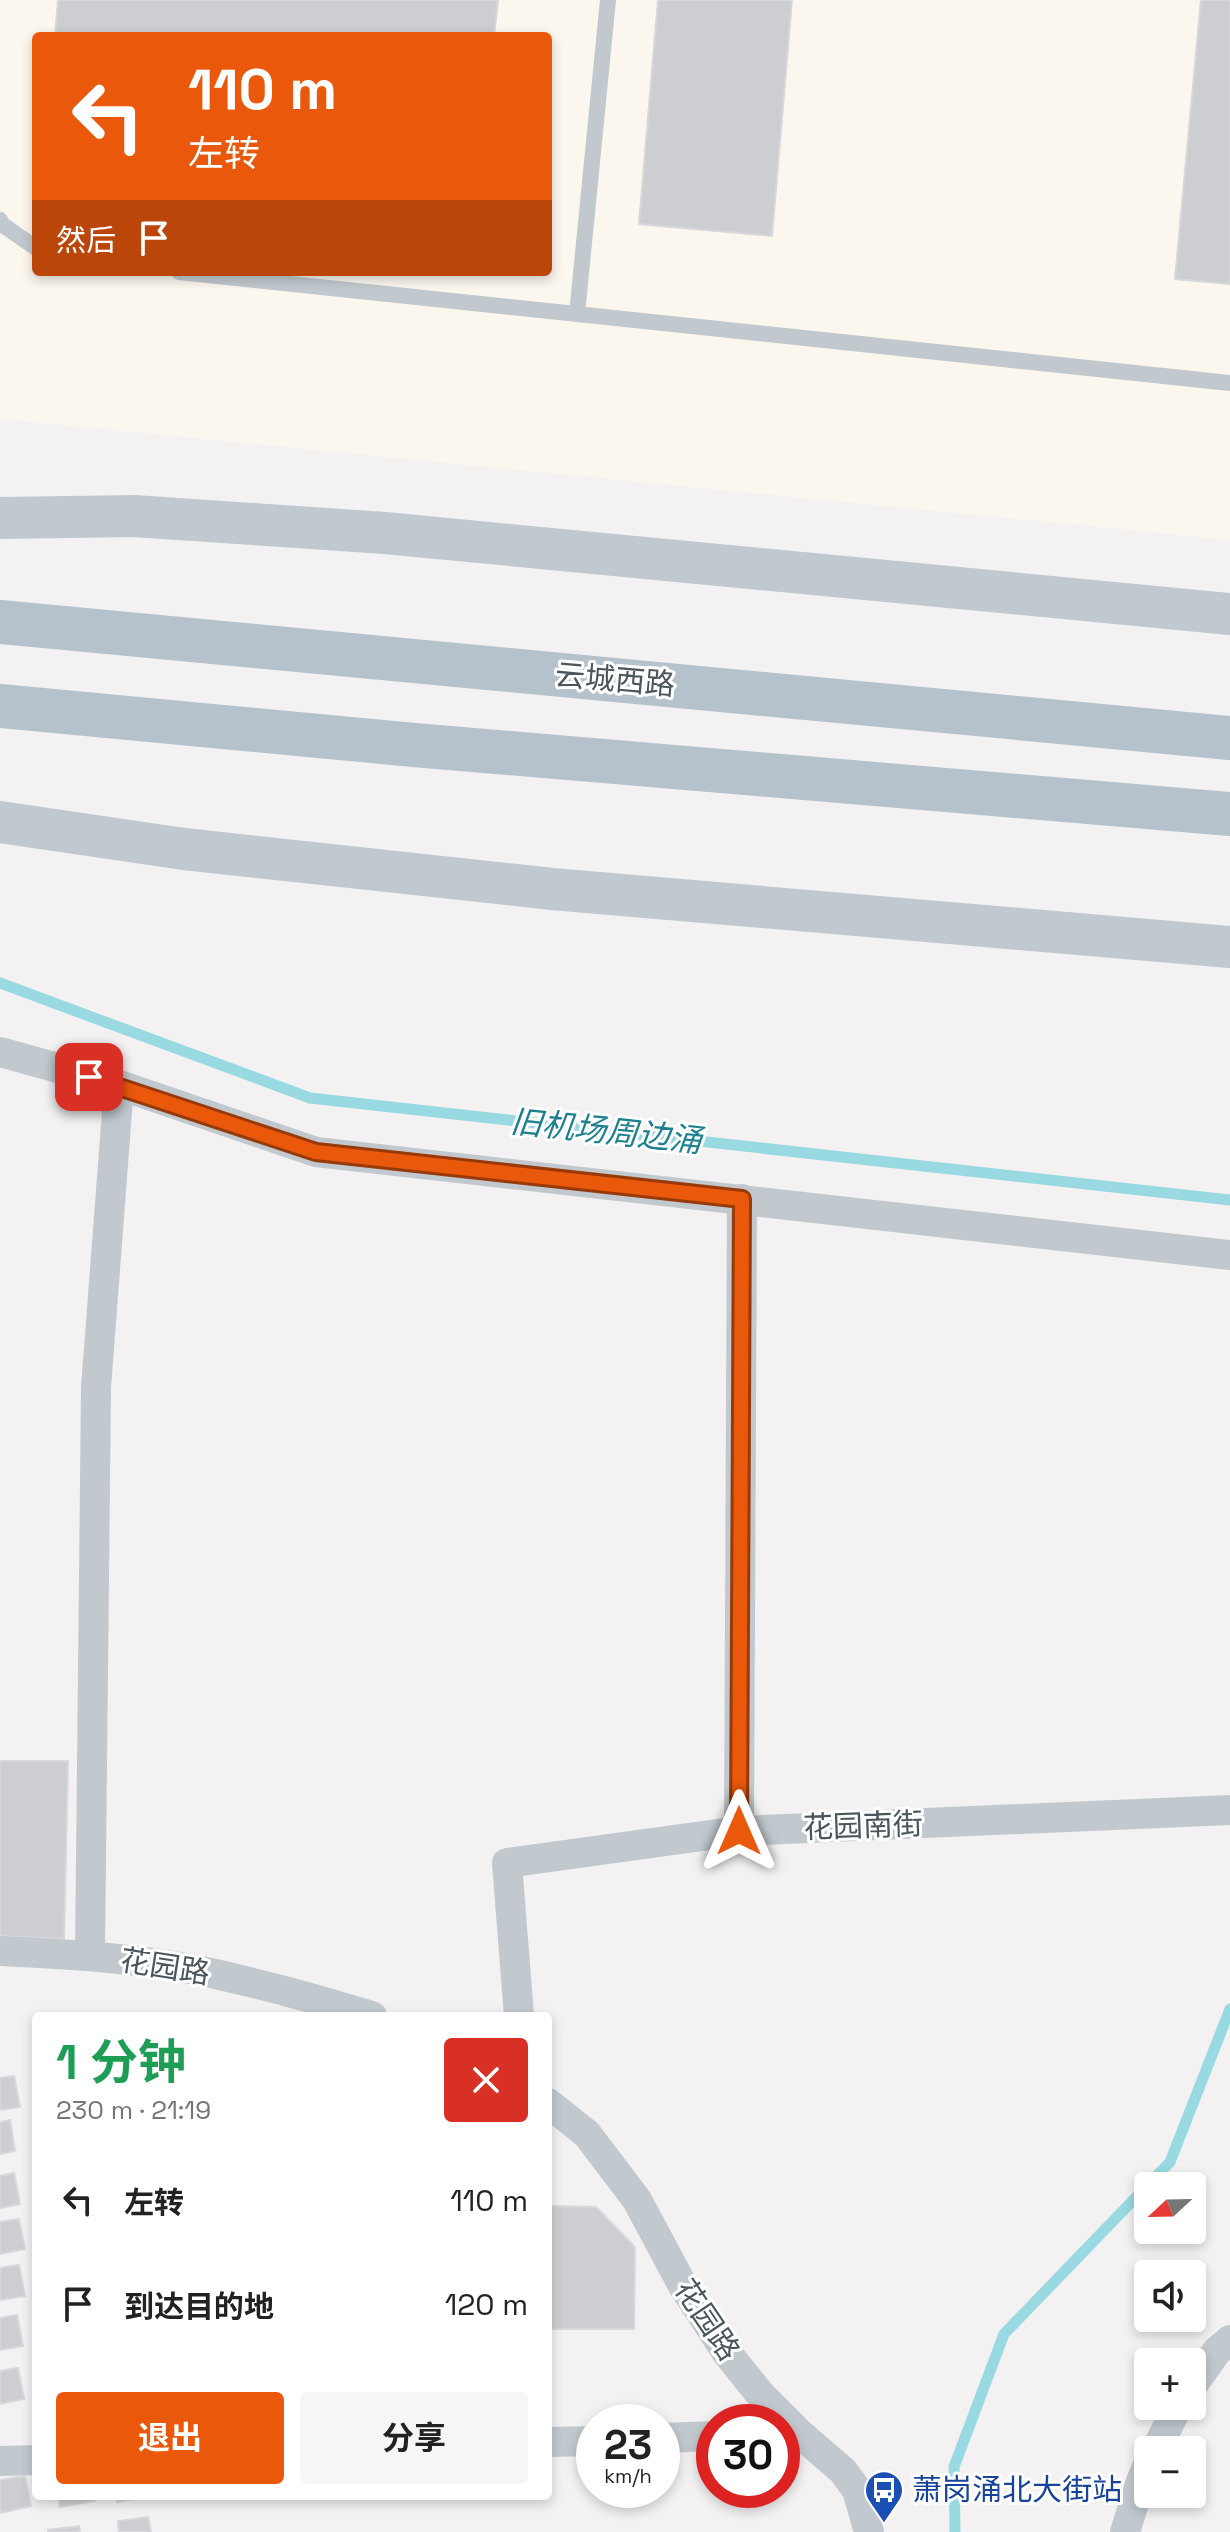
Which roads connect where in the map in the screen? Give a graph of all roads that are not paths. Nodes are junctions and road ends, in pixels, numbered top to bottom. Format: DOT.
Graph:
graph roads {
  1 [pos="608,0"];
  2 [pos="0,220"];
  3 [pos="32,245"];
  4 [pos="217,276"];
  5 [pos="577,314"];
  6 [pos="1230,383"];
  7 [pos="0,518"];
  8 [pos="1230,614"];
  9 [pos="0,622"];
  10 [pos="0,706"];
  11 [pos="1230,738"];
  12 [pos="1230,814"];
  13 [pos="0,822"];
  14 [pos="1230,947"];
  15 [pos="0,1052"];
  16 [pos="119,1085"];
  17 [pos="742,1199"];
  18 [pos="1230,1255"];
  19 [pos="1230,1810"];
  20 [pos="739,1831"];
  21 [pos="0,1951"];
  22 [pos="90,1955"];
  23 [pos="359,2012"];
  24 [pos="519,2012"];
  25 [pos="552,2106"];
  26 [pos="1230,2340"];
  27 [pos="1206,2366"];
  28 [pos="768,2404"];
  29 [pos="576,2441"];
  30 [pos="800,2441"];
  31 [pos="552,2442"];
  32 [pos="32,2460"];
  33 [pos="0,2461"];
  34 [pos="1134,2503"];
  35 [pos="869,2532"];
  36 [pos="1125,2532"];
  1 -- 5 [label="lane"];
  2 -- 3 [label="lane"];
  4 -- 5 [label="lane"];
  5 -- 6 [label="lane"];
  7 -- 8 [label="main road"];
  9 -- 11 [label="main road, 云城西路"];
  10 -- 12 [label="main road"];
  13 -- 14 [label="main road"];
  15 -- 16 [label="street"];
  16 -- 17 [label="street"];
  16 -- 22 [label="street"];
  17 -- 18 [label="street"];
  17 -- 20 [label="street"];
  19 -- 20 [label="street, 花园南街"];
  20 -- 24 [label="street, 花园南街"];
  21 -- 22 [label="street, 花园路"];
  22 -- 23 [label="street, 花园路"];
  25 -- 28 [label="street, 花园路"];
  26 -- 27 [label="street"];
  29 -- 31 [label="street"];
  30 -- 35 [label="street, 花园路"];
  32 -- 33 [label="street"];
  34 -- 36 [label="street"];
}
